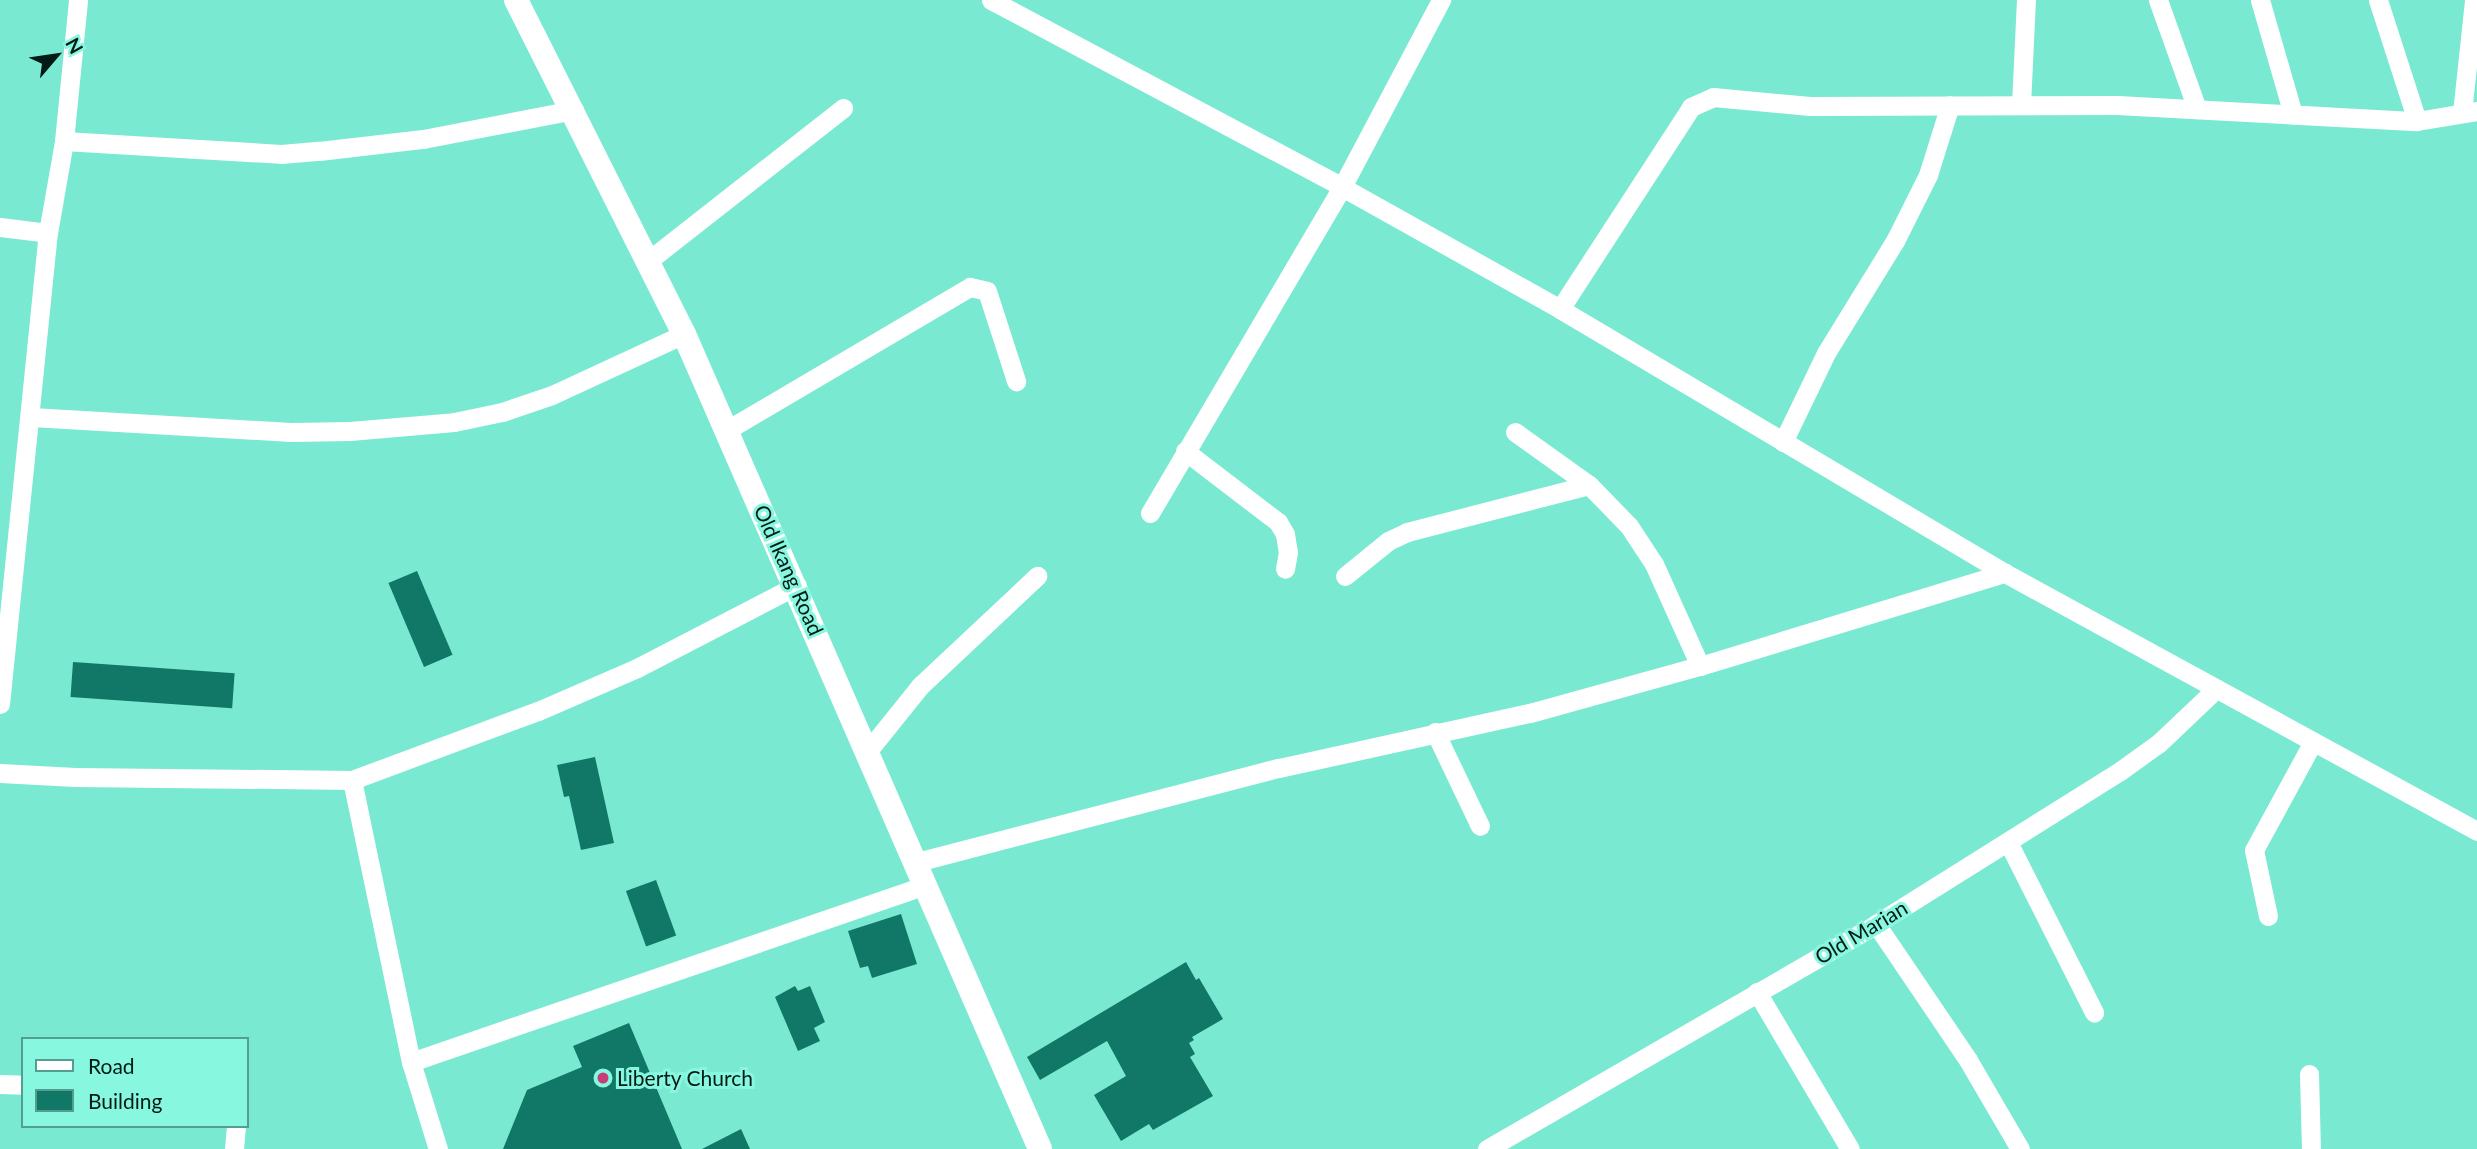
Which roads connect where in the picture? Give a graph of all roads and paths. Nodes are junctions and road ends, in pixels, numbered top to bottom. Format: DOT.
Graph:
graph roads {
  1 [pos="78,0"];
  2 [pos="516,0"];
  3 [pos="991,0"];
  4 [pos="1441,0"];
  5 [pos="2026,0"];
  6 [pos="2158,0"];
  7 [pos="2260,0"];
  8 [pos="2378,0"];
  9 [pos="2474,0"];
  10 [pos="1950,105"];
  11 [pos="2021,105"];
  12 [pos="843,108"];
  13 [pos="2197,109"];
  14 [pos="574,110"];
  15 [pos="2469,112"];
  16 [pos="2293,114"];
  17 [pos="2417,121"];
  18 [pos="64,141"];
  19 [pos="1342,187"];
  20 [pos="0,227"];
  21 [pos="48,233"];
  22 [pos="648,261"];
  23 [pos="1560,309"];
  24 [pos="684,334"];
  25 [pos="1016,381"];
  26 [pos="31,417"];
  27 [pos="727,430"];
  28 [pos="1515,432"];
  29 [pos="1783,442"];
  30 [pos="1185,451"];
  31 [pos="1589,485"];
  32 [pos="1150,513"];
  33 [pos="1285,569"];
  34 [pos="2005,573"];
  35 [pos="1037,576"];
  36 [pos="1345,576"];
  37 [pos="797,585"];
  38 [pos="1700,666"];
  39 [pos="2217,689"];
  40 [pos="0,704"];
  41 [pos="1435,732"];
  42 [pos="2313,742"];
  43 [pos="867,752"];
  44 [pos="0,773"];
  45 [pos="352,780"];
  46 [pos="1480,826"];
  47 [pos="2477,831"];
  48 [pos="2008,842"];
  49 [pos="914,863"];
  50 [pos="923,886"];
  51 [pos="2268,916"];
  52 [pos="1876,924"];
  53 [pos="1757,992"];
  54 [pos="2094,1012"];
  55 [pos="411,1062"];
  56 [pos="2309,1074"];
  57 [pos="0,1084"];
  58 [pos="21,1085"];
  59 [pos="236,1128"];
  60 [pos="234,1149"];
  61 [pos="438,1149"];
  62 [pos="1040,1149"];
  63 [pos="1487,1149"];
  64 [pos="1850,1149"];
  65 [pos="2020,1149"];
  66 [pos="2311,1149"];
  1 -- 18 [label="street"];
  2 -- 14 [label="street, Old Ikang Road"];
  3 -- 19 [label="street"];
  4 -- 19 [label="street"];
  5 -- 11 [label="street"];
  6 -- 13 [label="street"];
  7 -- 16 [label="street"];
  8 -- 17 [label="street"];
  9 -- 15 [label="street"];
  10 -- 11 [label="street"];
  10 -- 23 [label="street"];
  10 -- 29 [label="street"];
  11 -- 13 [label="street"];
  12 -- 22 [label="street"];
  13 -- 16 [label="street"];
  14 -- 18 [label="street"];
  14 -- 22 [label="street, Old Ikang Road"];
  15 -- 17 [label="street"];
  16 -- 17 [label="street"];
  18 -- 21 [label="street"];
  19 -- 23 [label="street"];
  19 -- 30 [label="street"];
  20 -- 21 [label="street"];
  21 -- 26 [label="street"];
  22 -- 24 [label="street, Old Ikang Road"];
  23 -- 29 [label="street"];
  24 -- 26 [label="street"];
  24 -- 27 [label="street, Old Ikang Road"];
  25 -- 27 [label="street"];
  26 -- 40 [label="street"];
  27 -- 37 [label="street, Old Ikang Road"];
  28 -- 31 [label="street"];
  29 -- 34 [label="street"];
  30 -- 32 [label="street"];
  30 -- 33 [label="street"];
  31 -- 36 [label="street"];
  31 -- 38 [label="street"];
  34 -- 38 [label="street"];
  34 -- 39 [label="street"];
  35 -- 43 [label="street"];
  37 -- 43 [label="street, Old Ikang Road"];
  37 -- 45 [label="street"];
  38 -- 41 [label="street"];
  39 -- 42 [label="street"];
  39 -- 48 [label="street, Old Marian"];
  41 -- 46 [label="street"];
  41 -- 49 [label="street"];
  42 -- 47 [label="street"];
  42 -- 51 [label="street"];
  43 -- 49 [label="street, Old Ikang Road"];
  44 -- 45 [label="street"];
  45 -- 55 [label="street"];
  48 -- 52 [label="street, Old Marian"];
  48 -- 54 [label="street"];
  49 -- 50 [label="street, Old Ikang Road"];
  50 -- 55 [label="street"];
  50 -- 62 [label="street, Old Ikang Road"];
  52 -- 53 [label="street, Old Marian"];
  52 -- 65 [label="street"];
  53 -- 63 [label="street, Old Marian"];
  53 -- 64 [label="street"];
  55 -- 61 [label="street"];
  56 -- 66 [label="street"];
  57 -- 58 [label="street"];
  59 -- 60 [label="street"];
}
